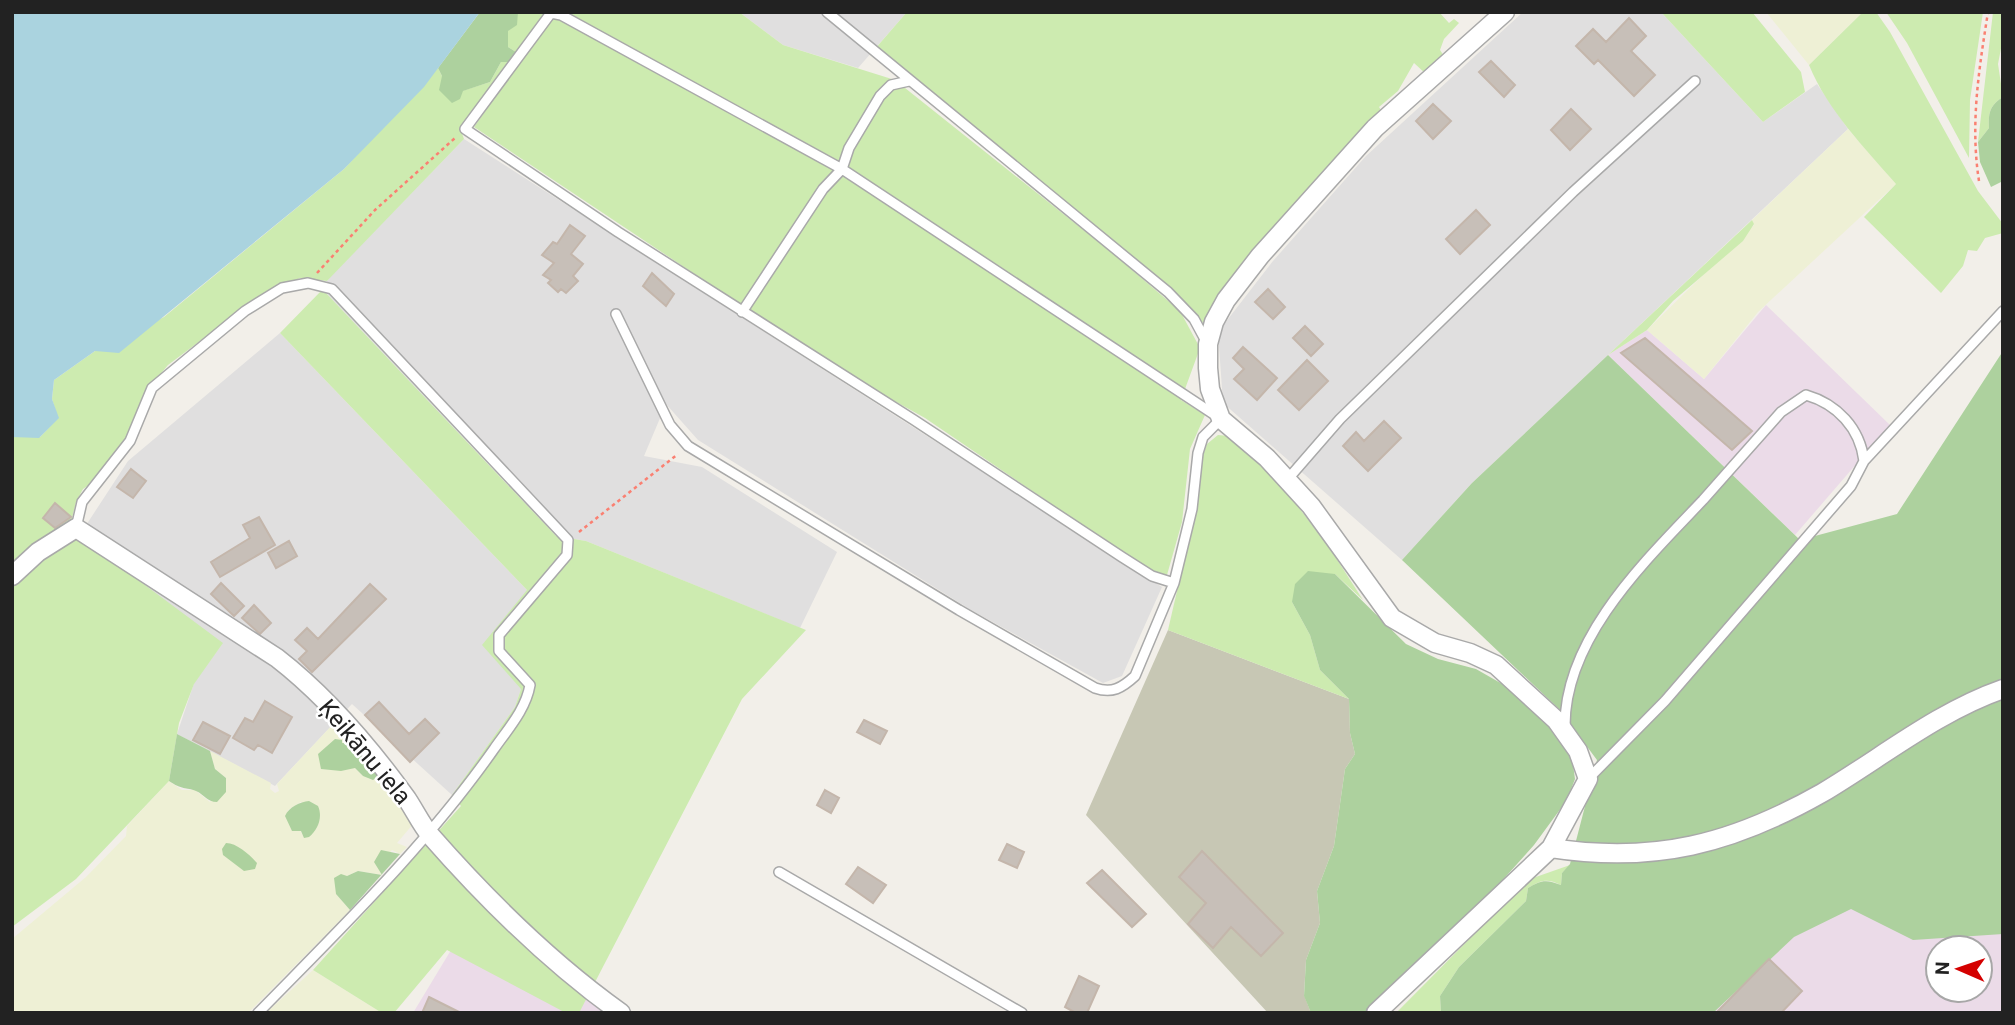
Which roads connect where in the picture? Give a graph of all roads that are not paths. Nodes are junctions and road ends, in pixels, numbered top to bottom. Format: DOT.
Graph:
graph roads {
  1 [pos="827,12"];
  2 [pos="1505,12"];
  3 [pos="909,81"];
  4 [pos="1695,81"];
  5 [pos="842,169"];
  6 [pos="2003,311"];
  7 [pos="742,312"];
  8 [pos="616,314"];
  9 [pos="1208,344"];
  10 [pos="1222,419"];
  11 [pos="1864,461"];
  12 [pos="1287,480"];
  13 [pos="76,528"];
  14 [pos="12,576"];
  15 [pos="1174,583"];
  16 [pos="2003,689"];
  17 [pos="1565,732"];
  18 [pos="1588,779"];
  19 [pos="429,833"];
  20 [pos="1551,848"];
  21 [pos="779,872"];
  22 [pos="258,1013"];
  23 [pos="621,1013"];
  24 [pos="1022,1013"];
  25 [pos="1376,1013"];
  1 -- 3 [label="lane"];
  2 -- 9 [label="street"];
  3 -- 5 [label="lane"];
  3 -- 9 [label="lane"];
  4 -- 12 [label="lane"];
  5 -- 7 [label="lane"];
  5 -- 7 [label="lane"];
  5 -- 10 [label="lane"];
  6 -- 11 [label="lane"];
  7 -- 15 [label="lane"];
  8 -- 15 [label="lane"];
  9 -- 10 [label="street"];
  10 -- 12 [label="street"];
  10 -- 15 [label="lane"];
  11 -- 17 [label="lane"];
  11 -- 18 [label="lane"];
  12 -- 17 [label="street"];
  13 -- 14 [label="street"];
  13 -- 19 [label="street, Ķeikānu iela"];
  13 -- 19 [label="lane"];
  16 -- 20 [label="street"];
  17 -- 18 [label="street"];
  18 -- 20 [label="street"];
  19 -- 22 [label="lane"];
  19 -- 23 [label="street, Ķeikānu iela"];
  20 -- 25 [label="street"];
  21 -- 24 [label="lane"];
}
